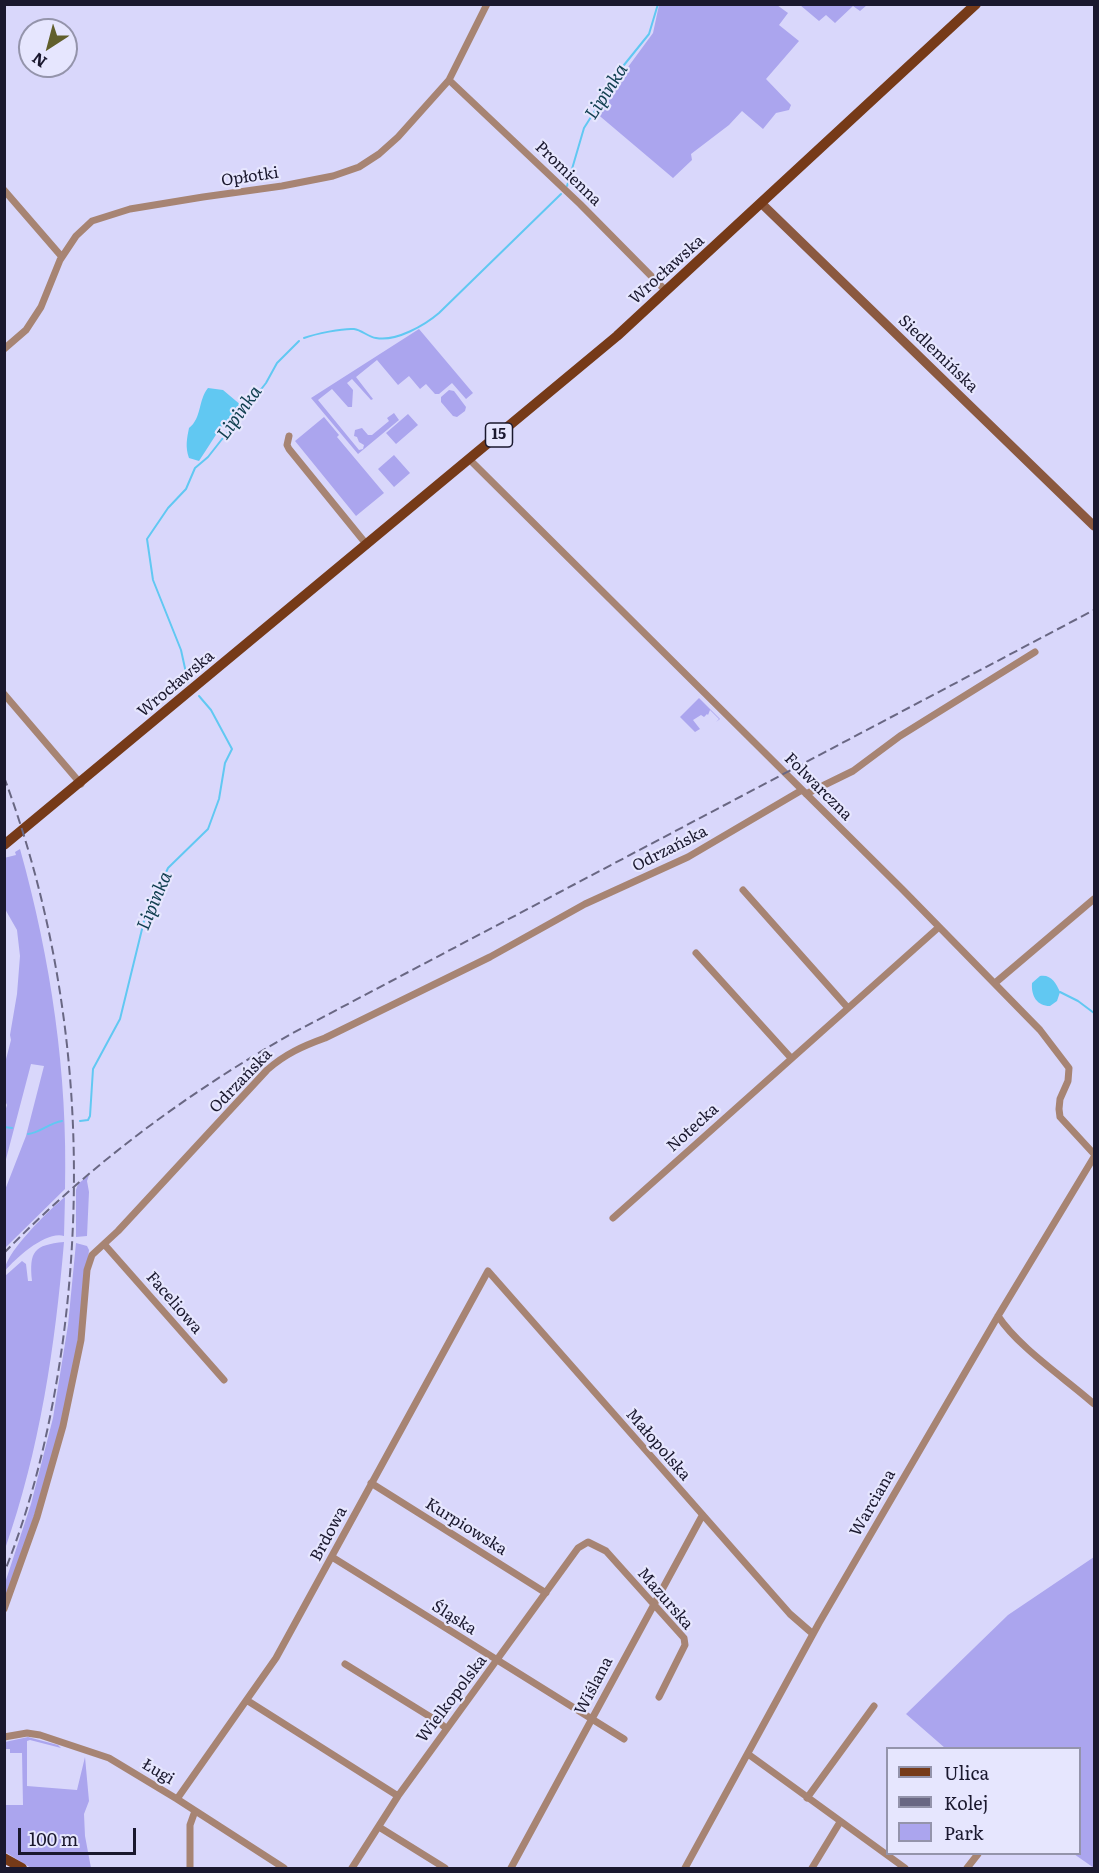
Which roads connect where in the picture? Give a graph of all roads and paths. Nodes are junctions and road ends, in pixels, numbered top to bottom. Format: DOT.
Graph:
graph roads {
  1 [pos="487,4"];
  2 [pos="976,4"];
  3 [pos="449,80"];
  4 [pos="4,190"];
  5 [pos="761,203"];
  6 [pos="62,257"];
  7 [pos="666,291"];
  8 [pos="4,349"];
  9 [pos="289,436"];
  10 [pos="470,460"];
  11 [pos="1095,526"];
  12 [pos="367,545"];
  13 [pos="1035,652"];
  14 [pos="4,694"];
  15 [pos="81,783"];
  16 [pos="804,792"];
  17 [pos="4,846"];
  18 [pos="743,890"];
  19 [pos="1095,899"];
  20 [pos="939,927"];
  21 [pos="696,952"];
  22 [pos="995,983"];
  23 [pos="848,1008"];
  24 [pos="791,1058"];
  25 [pos="1095,1156"];
  26 [pos="613,1218"];
  27 [pos="104,1244"];
  28 [pos="488,1271"];
  29 [pos="998,1316"];
  30 [pos="224,1380"];
  31 [pos="1095,1404"];
  32 [pos="371,1484"];
  33 [pos="702,1516"];
  34 [pos="578,1548"];
  35 [pos="332,1557"];
  36 [pos="546,1593"];
  37 [pos="654,1604"];
  38 [pos="4,1609"];
  39 [pos="813,1634"];
  40 [pos="497,1661"];
  41 [pos="345,1664"];
  42 [pos="658,1697"];
  43 [pos="248,1701"];
  44 [pos="874,1706"];
  45 [pos="592,1719"];
  46 [pos="446,1728"];
  47 [pos="4,1737"];
  48 [pos="624,1739"];
  49 [pos="748,1754"];
  50 [pos="398,1796"];
  51 [pos="807,1798"];
  52 [pos="177,1800"];
  53 [pos="195,1811"];
  54 [pos="840,1822"];
  55 [pos="379,1827"];
  56 [pos="886,1847"];
  57 [pos="882,1852"];
  58 [pos="886,1855"];
  59 [pos="886,1855"];
  60 [pos="977,1855"];
  61 [pos="4,1858"];
  62 [pos="689,1867"];
  63 [pos="22,1869"];
  64 [pos="190,1869"];
  65 [pos="284,1869"];
  66 [pos="352,1869"];
  67 [pos="445,1869"];
  68 [pos="511,1869"];
  69 [pos="812,1869"];
  70 [pos="905,1869"];
  71 [pos="967,1869"];
  1 -- 3 [label="street, Opłotki"];
  2 -- 5 [label="main road, Wrocławska / 15"];
  3 -- 6 [label="street, Opłotki"];
  3 -- 7 [label="street, Promienna"];
  4 -- 6 [label="street"];
  5 -- 7 [label="main road, Wrocławska / 15"];
  5 -- 11 [label="street, Siedlemińska"];
  6 -- 8 [label="street, Opłotki"];
  7 -- 10 [label="main road, Wrocławska / 15"];
  9 -- 12 [label="street"];
  10 -- 12 [label="main road, Wrocławska / 15"];
  10 -- 16 [label="street, Folwarczna"];
  12 -- 15 [label="main road, Wrocławska / 15"];
  13 -- 16 [label="street, Odrzańska"];
  14 -- 15 [label="street"];
  15 -- 17 [label="main road, Wrocławska / 15"];
  16 -- 20 [label="street, Folwarczna"];
  16 -- 27 [label="street, Odrzańska"];
  18 -- 23 [label="street"];
  19 -- 22 [label="street"];
  20 -- 22 [label="street, Folwarczna"];
  20 -- 23 [label="street, Notecka"];
  21 -- 24 [label="street"];
  22 -- 25 [label="street, Folwarczna"];
  23 -- 24 [label="street, Notecka"];
  24 -- 26 [label="street, Notecka"];
  25 -- 29 [label="street, Warciana"];
  27 -- 30 [label="street, Faceliowa"];
  27 -- 38 [label="street, Odrzańska"];
  28 -- 32 [label="street, Brdowa"];
  28 -- 33 [label="street, Małopolska"];
  29 -- 31 [label="street"];
  29 -- 39 [label="street, Warciana"];
  32 -- 35 [label="street, Brdowa"];
  32 -- 36 [label="street, Kurpiowska"];
  33 -- 37 [label="street, Wiślana"];
  33 -- 39 [label="street, Małopolska"];
  34 -- 36 [label="street, Wielkopolska"];
  34 -- 37 [label="street, Mazurska"];
  35 -- 40 [label="street, Śląska"];
  35 -- 43 [label="street, Brdowa"];
  36 -- 40 [label="street, Wielkopolska"];
  37 -- 42 [label="street, Mazurska"];
  37 -- 45 [label="street, Wiślana"];
  39 -- 49 [label="street, Warciana"];
  40 -- 45 [label="street, Śląska"];
  40 -- 46 [label="street, Wielkopolska"];
  41 -- 46 [label="street"];
  43 -- 50 [label="street"];
  43 -- 52 [label="street, Brdowa"];
  44 -- 51 [label="street"];
  45 -- 48 [label="street, Śląska"];
  45 -- 68 [label="street, Wiślana"];
  46 -- 50 [label="street, Wielkopolska"];
  47 -- 52 [label="street, Ługi"];
  49 -- 51 [label="street"];
  49 -- 62 [label="street, Warciana"];
  50 -- 55 [label="street, Wielkopolska"];
  51 -- 54 [label="street"];
  52 -- 53 [label="street, Ługi"];
  53 -- 64 [label="street"];
  53 -- 65 [label="street, Ługi"];
  54 -- 57 [label="street"];
  54 -- 69 [label="street"];
  55 -- 66 [label="street, Wielkopolska"];
  55 -- 67 [label="street"];
  56 -- 57 [label="street"];
  57 -- 59 [label="street"];
  58 -- 70 [label="street"];
  60 -- 71 [label="street"];
  61 -- 63 [label="main road"];
}
